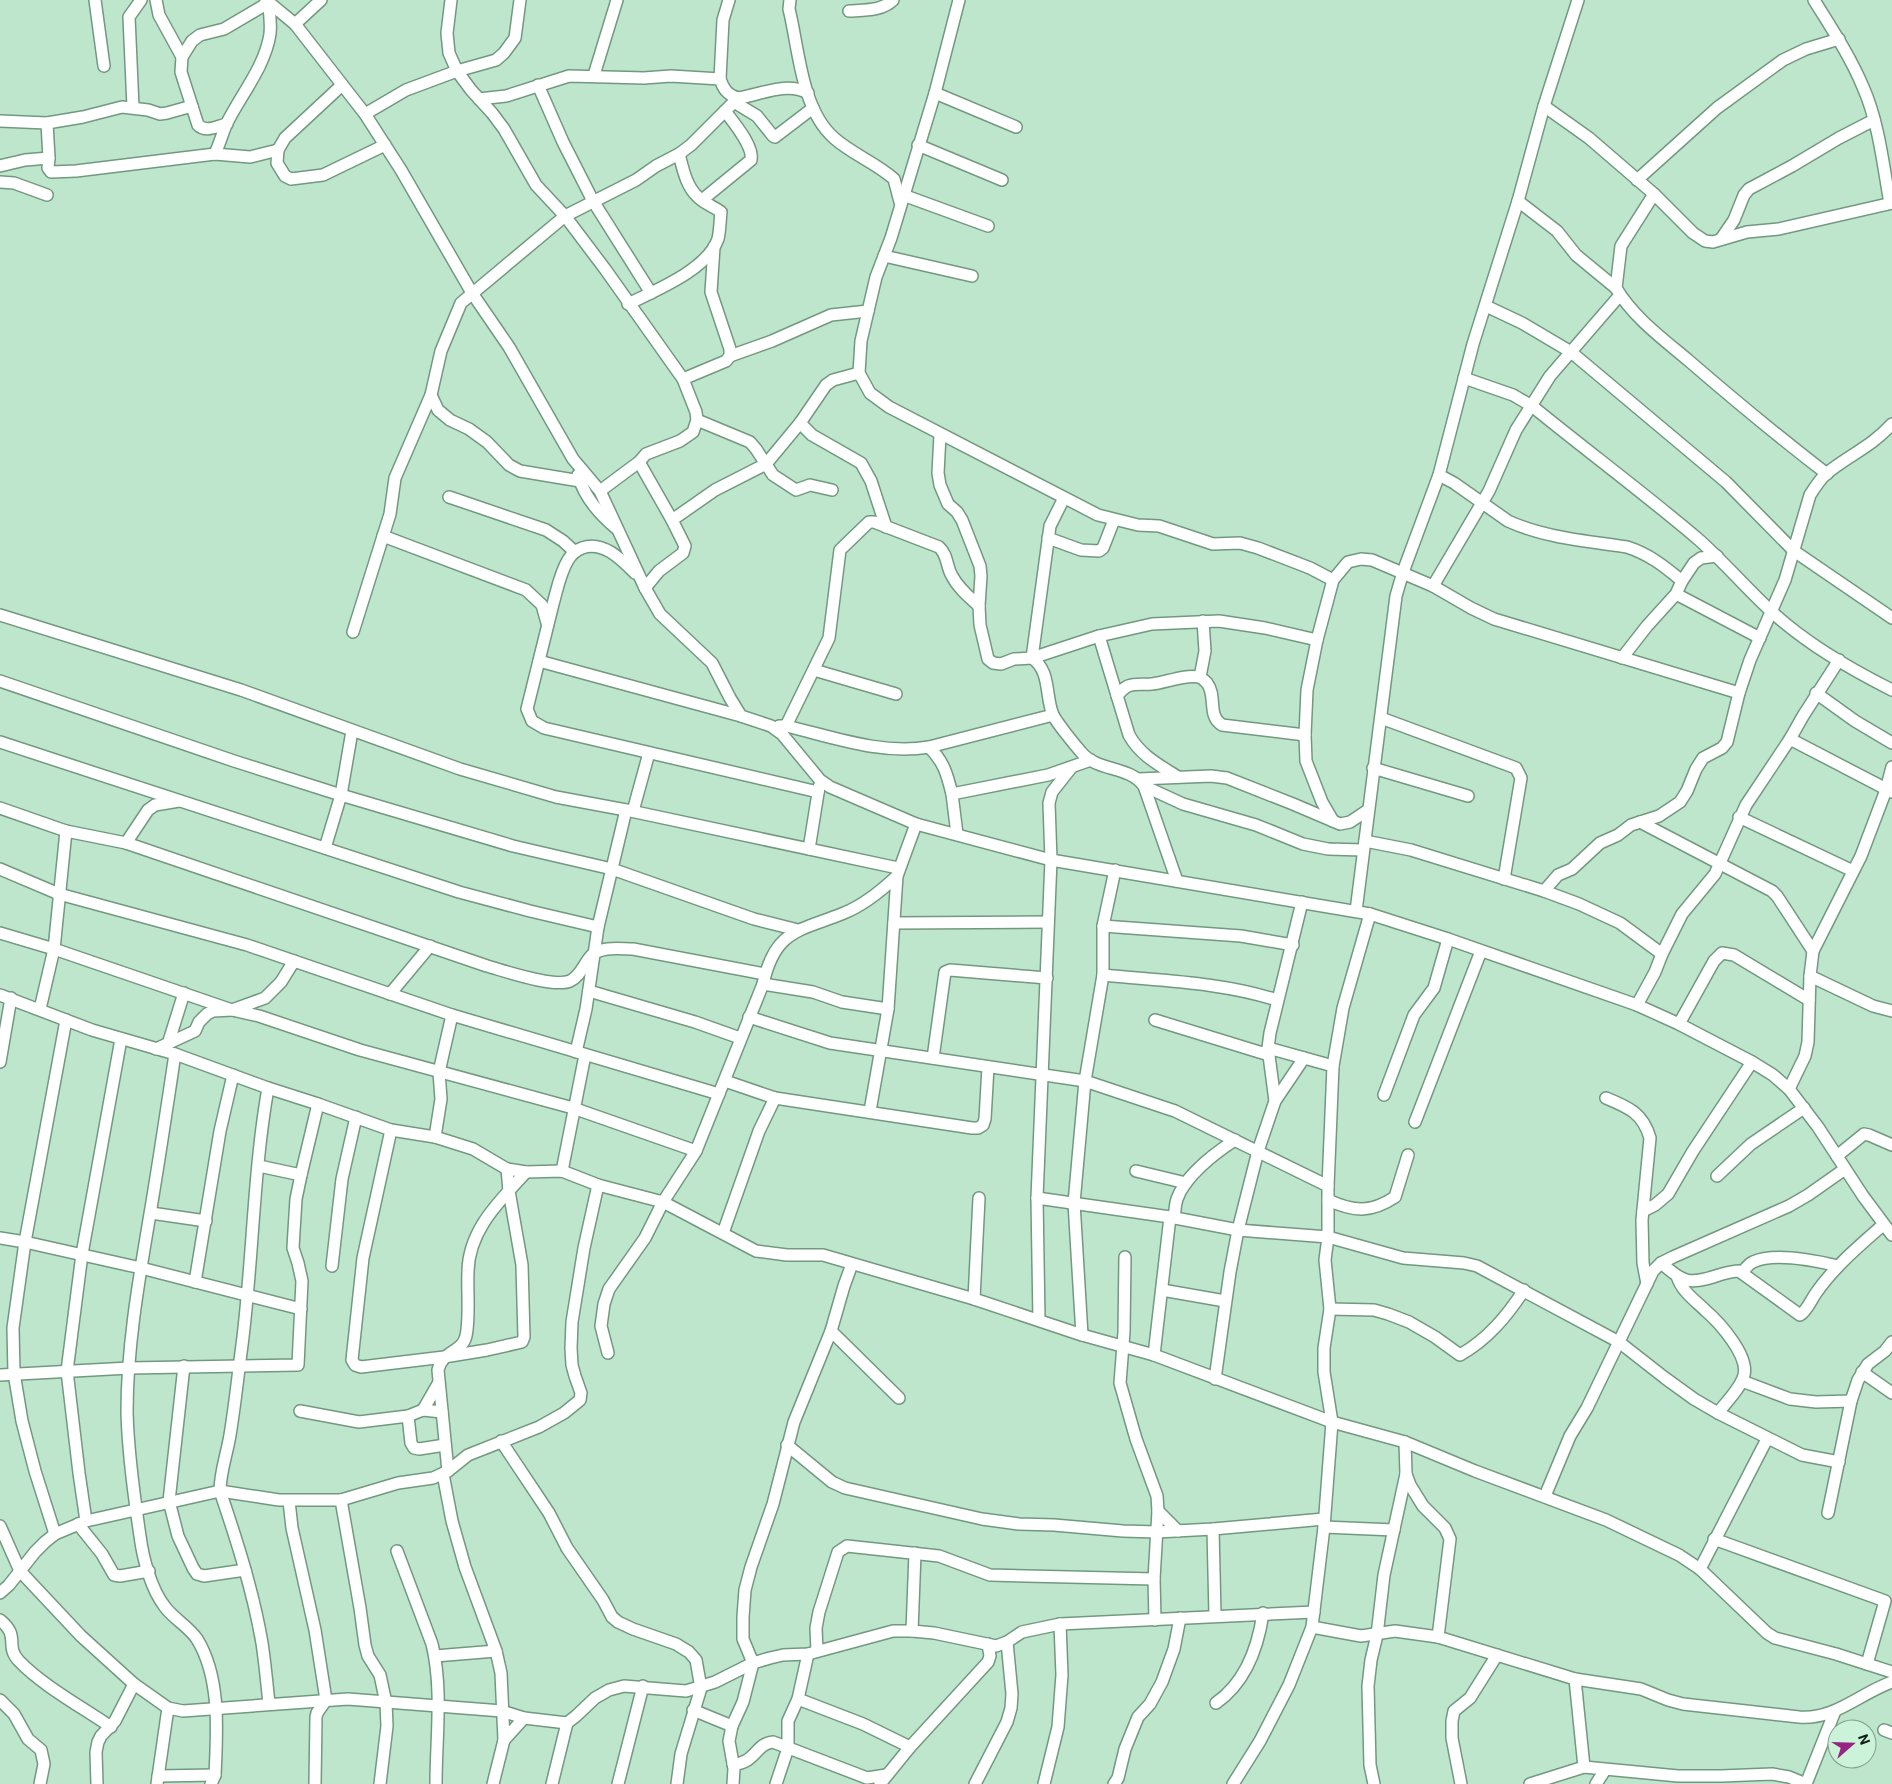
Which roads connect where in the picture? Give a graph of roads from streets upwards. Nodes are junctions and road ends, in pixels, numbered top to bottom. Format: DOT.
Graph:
graph roads {
  1 [pos="95,0"];
  2 [pos="141,0"];
  3 [pos="156,0"];
  4 [pos="321,0"];
  5 [pos="451,0"];
  6 [pos="520,0"];
  7 [pos="617,0"];
  8 [pos="729,0"];
  9 [pos="790,0"];
  10 [pos="893,0"];
  11 [pos="959,0"];
  12 [pos="1578,0"];
  13 [pos="1814,0"];
  14 [pos="267,1"];
  15 [pos="849,11"];
  16 [pos="295,24"];
  17 [pos="1840,39"];
  18 [pos="182,57"];
  19 [pos="104,66"];
  20 [pos="457,71"];
  21 [pos="594,75"];
  22 [pos="720,79"];
  23 [pos="342,85"];
  24 [pos="538,85"];
  25 [pos="935,92"];
  26 [pos="808,93"];
  27 [pos="479,99"];
  28 [pos="736,100"];
  29 [pos="192,106"];
  30 [pos="1544,106"];
  31 [pos="133,108"];
  32 [pos="813,108"];
  33 [pos="725,111"];
  34 [pos="365,114"];
  35 [pos="1874,120"];
  36 [pos="0,121"];
  37 [pos="47,123"];
  38 [pos="227,124"];
  39 [pos="1016,127"];
  40 [pos="385,145"];
  41 [pos="918,145"];
  42 [pos="278,150"];
  43 [pos="215,154"];
  44 [pos="679,154"];
  45 [pos="49,158"];
  46 [pos="0,166"];
  47 [pos="1002,180"];
  48 [pos="1637,180"];
  49 [pos="0,182"];
  50 [pos="1654,194"];
  51 [pos="47,195"];
  52 [pos="901,199"];
  53 [pos="702,200"];
  54 [pos="593,201"];
  55 [pos="1518,201"];
  56 [pos="1891,204"];
  57 [pos="565,216"];
  58 [pos="988,226"];
  59 [pos="1721,239"];
  60 [pos="714,247"];
  61 [pos="884,256"];
  62 [pos="972,276"];
  63 [pos="1618,291"];
  64 [pos="651,292"];
  65 [pos="472,293"];
  66 [pos="628,304"];
  67 [pos="1486,306"];
  68 [pos="868,311"];
  69 [pos="1571,352"];
  70 [pos="730,356"];
  71 [pos="859,373"];
  72 [pos="1464,378"];
  73 [pos="683,379"];
  74 [pos="431,395"];
  75 [pos="1532,406"];
  76 [pos="697,420"];
  77 [pos="800,423"];
  78 [pos="1892,424"];
  79 [pos="940,434"];
  80 [pos="573,459"];
  81 [pos="639,462"];
  82 [pos="766,464"];
  83 [pos="1827,474"];
  84 [pos="1438,475"];
  85 [pos="580,481"];
  86 [pos="832,490"];
  87 [pos="600,491"];
  88 [pos="449,496"];
  89 [pos="1064,498"];
  90 [pos="1482,502"];
  91 [pos="672,520"];
  92 [pos="1114,520"];
  93 [pos="886,526"];
  94 [pos="619,530"];
  95 [pos="383,536"];
  96 [pos="1048,538"];
  97 [pos="1794,551"];
  98 [pos="575,552"];
  99 [pos="1717,556"];
  100 [pos="1403,572"];
  101 [pos="1333,580"];
  102 [pos="1682,581"];
  103 [pos="642,583"];
  104 [pos="1433,586"];
  105 [pos="1676,594"];
  106 [pos="979,606"];
  107 [pos="1772,612"];
  108 [pos="0,615"];
  109 [pos="1892,618"];
  110 [pos="1203,621"];
  111 [pos="547,627"];
  112 [pos="353,632"];
  113 [pos="1099,636"];
  114 [pos="1760,638"];
  115 [pos="1317,640"];
  116 [pos="1032,658"];
  117 [pos="1622,658"];
  118 [pos="1839,660"];
  119 [pos="539,662"];
  120 [pos="814,670"];
  121 [pos="1200,677"];
  122 [pos="0,681"];
  123 [pos="1892,690"];
  124 [pos="1739,693"];
  125 [pos="1816,693"];
  126 [pos="896,694"];
  127 [pos="1117,696"];
  128 [pos="1053,715"];
  129 [pos="742,716"];
  130 [pos="1380,718"];
  131 [pos="770,726"];
  132 [pos="786,726"];
  133 [pos="352,731"];
  134 [pos="1304,735"];
  135 [pos="1790,739"];
  136 [pos="0,742"];
  137 [pos="1892,743"];
  138 [pos="929,747"];
  139 [pos="649,753"];
  140 [pos="1091,760"];
  141 [pos="1892,766"];
  142 [pos="1071,768"];
  143 [pos="1373,768"];
  144 [pos="1178,777"];
  145 [pos="820,780"];
  146 [pos="1142,782"];
  147 [pos="1889,791"];
  148 [pos="818,792"];
  149 [pos="952,794"];
  150 [pos="341,795"];
  151 [pos="1468,796"];
  152 [pos="180,801"];
  153 [pos="0,808"];
  154 [pos="629,810"];
  155 [pos="1368,810"];
  156 [pos="1739,817"];
  157 [pos="1333,821"];
  158 [pos="1640,822"];
  159 [pos="916,824"];
  160 [pos="66,832"];
  161 [pos="957,834"];
  162 [pos="126,843"];
  163 [pos="1364,845"];
  164 [pos="324,848"];
  165 [pos="809,849"];
  166 [pos="1051,860"];
  167 [pos="1719,863"];
  168 [pos="0,869"];
  169 [pos="612,869"];
  170 [pos="1115,870"];
  171 [pos="1853,871"];
  172 [pos="897,872"];
  173 [pos="1504,879"];
  174 [pos="1177,881"];
  175 [pos="1544,891"];
  176 [pos="59,894"];
  177 [pos="1302,902"];
  178 [pos="1356,911"];
  179 [pos="1370,914"];
  180 [pos="1048,922"];
  181 [pos="894,923"];
  182 [pos="1103,926"];
  183 [pos="598,927"];
  184 [pos="798,930"];
  185 [pos="0,933"];
  186 [pos="1448,938"];
  187 [pos="1292,945"];
  188 [pos="430,946"];
  189 [pos="54,949"];
  190 [pos="1481,951"];
  191 [pos="1813,951"];
  192 [pos="593,954"];
  193 [pos="1662,954"];
  194 [pos="294,961"];
  195 [pos="1103,975"];
  196 [pos="1810,976"];
  197 [pos="1047,978"];
  198 [pos="764,979"];
  199 [pos="589,991"];
  200 [pos="184,993"];
  201 [pos="390,994"];
  202 [pos="6,997"];
  203 [pos="1277,1000"];
  204 [pos="1809,1000"];
  205 [pos="1636,1005"];
  206 [pos="888,1009"];
  207 [pos="40,1010"];
  208 [pos="232,1010"];
  209 [pos="1892,1011"];
  210 [pos="452,1015"];
  211 [pos="749,1017"];
  212 [pos="66,1020"];
  213 [pos="1155,1020"];
  214 [pos="1680,1024"];
  215 [pos="740,1038"];
  216 [pos="122,1039"];
  217 [pos="169,1041"];
  218 [pos="156,1048"];
  219 [pos="880,1052"];
  220 [pos="1268,1052"];
  221 [pos="175,1054"];
  222 [pos="580,1054"];
  223 [pos="933,1058"];
  224 [pos="1304,1058"];
  225 [pos="0,1062"];
  226 [pos="1752,1062"];
  227 [pos="1333,1066"];
  228 [pos="988,1067"];
  229 [pos="439,1072"];
  230 [pos="1042,1074"];
  231 [pos="233,1076"];
  232 [pos="724,1081"];
  233 [pos="1085,1082"];
  234 [pos="268,1088"];
  235 [pos="1789,1089"];
  236 [pos="719,1094"];
  237 [pos="1384,1095"];
  238 [pos="775,1098"];
  239 [pos="1606,1098"];
  240 [pos="1275,1101"];
  241 [pos="318,1104"];
  242 [pos="574,1108"];
  243 [pos="1804,1108"];
  244 [pos="870,1112"];
  245 [pos="356,1117"];
  246 [pos="1415,1122"];
  247 [pos="391,1130"];
  248 [pos="435,1137"];
  249 [pos="1235,1140"];
  250 [pos="1892,1145"];
  251 [pos="696,1151"];
  252 [pos="1258,1152"];
  253 [pos="1408,1155"];
  254 [pos="1837,1156"];
  255 [pos="258,1166"];
  256 [pos="507,1169"];
  257 [pos="562,1170"];
  258 [pos="1845,1170"];
  259 [pos="1136,1171"];
  260 [pos="526,1172"];
  261 [pos="301,1174"];
  262 [pos="1717,1176"];
  263 [pos="1186,1183"];
  264 [pos="598,1185"];
  265 [pos="1328,1186"];
  266 [pos="509,1191"];
  267 [pos="979,1198"];
  268 [pos="1037,1198"];
  269 [pos="1328,1200"];
  270 [pos="663,1202"];
  271 [pos="1074,1203"];
  272 [pos="1643,1211"];
  273 [pos="151,1213"];
  274 [pos="1172,1218"];
  275 [pos="206,1221"];
  276 [pos="1883,1225"];
  277 [pos="1238,1230"];
  278 [pos="723,1233"];
  279 [pos="1892,1236"];
  280 [pos="1328,1237"];
  281 [pos="0,1238"];
  282 [pos="25,1242"];
  283 [pos="82,1254"];
  284 [pos="1125,1257"];
  285 [pos="1661,1263"];
  286 [pos="852,1264"];
  287 [pos="332,1266"];
  288 [pos="1838,1266"];
  289 [pos="141,1268"];
  290 [pos="1742,1273"];
  291 [pos="1677,1276"];
  292 [pos="195,1282"];
  293 [pos="1647,1284"];
  294 [pos="1162,1290"];
  295 [pos="1524,1290"];
  296 [pos="248,1295"];
  297 [pos="974,1300"];
  298 [pos="1225,1301"];
  299 [pos="301,1309"];
  300 [pos="1330,1309"];
  301 [pos="1039,1320"];
  302 [pos="830,1331"];
  303 [pos="1082,1335"];
  304 [pos="1619,1342"];
  305 [pos="1892,1342"];
  306 [pos="1123,1346"];
  307 [pos="608,1353"];
  308 [pos="1154,1355"];
  309 [pos="444,1357"];
  310 [pos="184,1366"];
  311 [pos="240,1366"];
  312 [pos="129,1368"];
  313 [pos="68,1371"];
  314 [pos="1862,1372"];
  315 [pos="14,1373"];
  316 [pos="0,1375"];
  317 [pos="1215,1379"];
  318 [pos="1742,1381"];
  319 [pos="438,1384"];
  320 [pos="1892,1393"];
  321 [pos="899,1398"];
  322 [pos="1852,1401"];
  323 [pos="300,1410"];
  324 [pos="423,1410"];
  325 [pos="442,1412"];
  326 [pos="1718,1413"];
  327 [pos="408,1416"];
  328 [pos="1332,1422"];
  329 [pos="1767,1439"];
  330 [pos="501,1441"];
  331 [pos="1406,1442"];
  332 [pos="445,1445"];
  333 [pos="787,1445"];
  334 [pos="1839,1462"];
  335 [pos="446,1473"];
  336 [pos="1406,1474"];
  337 [pos="220,1491"];
  338 [pos="1545,1496"];
  339 [pos="341,1500"];
  340 [pos="169,1501"];
  341 [pos="289,1501"];
  342 [pos="137,1509"];
  343 [pos="1158,1511"];
  344 [pos="1828,1513"];
  345 [pos="82,1522"];
  346 [pos="1324,1523"];
  347 [pos="0,1526"];
  348 [pos="1212,1529"];
  349 [pos="1394,1530"];
  350 [pos="1178,1531"];
  351 [pos="1157,1532"];
  352 [pos="55,1534"];
  353 [pos="1714,1539"];
  354 [pos="397,1552"];
  355 [pos="915,1553"];
  356 [pos="1700,1569"];
  357 [pos="245,1570"];
  358 [pos="20,1571"];
  359 [pos="149,1571"];
  360 [pos="1154,1579"];
  361 [pos="0,1592"];
  362 [pos="1314,1612"];
  363 [pos="1263,1613"];
  364 [pos="1215,1615"];
  365 [pos="1180,1618"];
  366 [pos="0,1620"];
  367 [pos="1155,1620"];
  368 [pos="1060,1624"];
  369 [pos="1312,1627"];
  370 [pos="912,1631"];
  371 [pos="1377,1635"];
  372 [pos="1438,1637"];
  373 [pos="1007,1642"];
  374 [pos="988,1644"];
  375 [pos="496,1651"];
  376 [pos="813,1653"];
  377 [pos="1497,1655"];
  378 [pos="435,1656"];
  379 [pos="753,1663"];
  380 [pos="1867,1664"];
  381 [pos="1892,1672"];
  382 [pos="1575,1679"];
  383 [pos="1892,1682"];
  384 [pos="134,1684"];
  385 [pos="643,1686"];
  386 [pos="701,1688"];
  387 [pos="798,1699"];
  388 [pos="0,1700"];
  389 [pos="326,1700"];
  390 [pos="386,1703"];
  391 [pos="1216,1703"];
  392 [pos="269,1704"];
  393 [pos="438,1707"];
  394 [pos="168,1708"];
  395 [pos="216,1708"];
  396 [pos="502,1710"];
  397 [pos="694,1710"];
  398 [pos="1835,1711"];
  399 [pos="524,1718"];
  400 [pos="566,1722"];
  401 [pos="111,1726"];
  402 [pos="732,1726"];
  403 [pos="504,1740"];
  404 [pos="910,1747"];
  405 [pos="788,1748"];
  406 [pos="733,1764"];
  407 [pos="1584,1768"];
  408 [pos="1605,1770"];
  409 [pos="1649,1774"];
  410 [pos="1756,1779"];
  411 [pos="157,1780"];
  412 [pos="213,1780"];
  413 [pos="883,1780"];
  414 [pos="1676,1780"];
  415 [pos="40,1784"];
  416 [pos="97,1784"];
  417 [pos="315,1784"];
  418 [pos="380,1784"];
  419 [pos="436,1784"];
  420 [pos="493,1784"];
  421 [pos="552,1784"];
  422 [pos="618,1784"];
  423 [pos="677,1784"];
  424 [pos="733,1784"];
  425 [pos="776,1784"];
  426 [pos="975,1784"];
  427 [pos="1044,1784"];
  428 [pos="1114,1784"];
  429 [pos="1233,1784"];
  430 [pos="1374,1784"];
  431 [pos="1461,1784"];
  432 [pos="1530,1784"];
  433 [pos="1596,1784"];
  434 [pos="1659,1784"];
  435 [pos="1806,1784"];
  1 -- 19 [label="street"];
  2 -- 31 [label="street"];
  3 -- 18 [label="street"];
  4 -- 16 [label="street"];
  5 -- 20 [label="street"];
  6 -- 20 [label="street"];
  7 -- 21 [label="street"];
  8 -- 22 [label="street"];
  9 -- 26 [label="street"];
  10 -- 15 [label="street"];
  11 -- 25 [label="street"];
  12 -- 30 [label="street"];
  13 -- 17 [label="street"];
  14 -- 16 [label="street"];
  14 -- 18 [label="street"];
  14 -- 38 [label="street"];
  16 -- 23 [label="street"];
  17 -- 35 [label="street"];
  17 -- 48 [label="street"];
  18 -- 29 [label="street"];
  20 -- 27 [label="street"];
  20 -- 34 [label="street"];
  21 -- 22 [label="street"];
  21 -- 24 [label="street"];
  22 -- 28 [label="street"];
  23 -- 34 [label="street"];
  23 -- 42 [label="street"];
  24 -- 27 [label="street"];
  24 -- 54 [label="street"];
  25 -- 39 [label="street"];
  25 -- 41 [label="street"];
  26 -- 28 [label="street"];
  26 -- 32 [label="street"];
  27 -- 57 [label="street"];
  28 -- 32 [label="street"];
  28 -- 33 [label="street"];
  29 -- 31 [label="street"];
  29 -- 38 [label="street"];
  30 -- 48 [label="street"];
  30 -- 55 [label="street"];
  31 -- 37 [label="street"];
  32 -- 52 [label="street"];
  33 -- 44 [label="street"];
  33 -- 53 [label="street"];
  34 -- 40 [label="street"];
  35 -- 56 [label="street"];
  35 -- 59 [label="street"];
  36 -- 37 [label="street"];
  37 -- 45 [label="street"];
  38 -- 43 [label="street"];
  40 -- 42 [label="street"];
  40 -- 65 [label="street"];
  41 -- 47 [label="street"];
  41 -- 52 [label="street"];
  42 -- 43 [label="street"];
  43 -- 45 [label="street"];
  44 -- 53 [label="street"];
  44 -- 54 [label="street"];
  45 -- 46 [label="street"];
  48 -- 50 [label="street"];
  49 -- 51 [label="street"];
  50 -- 59 [label="street"];
  50 -- 63 [label="street"];
  52 -- 58 [label="street"];
  52 -- 61 [label="street"];
  53 -- 60 [label="street"];
  54 -- 57 [label="street"];
  54 -- 64 [label="street"];
  55 -- 63 [label="street"];
  55 -- 67 [label="street"];
  56 -- 59 [label="street"];
  57 -- 65 [label="street"];
  57 -- 66 [label="street"];
  60 -- 64 [label="street"];
  60 -- 70 [label="street"];
  61 -- 62 [label="street"];
  61 -- 68 [label="street"];
  63 -- 69 [label="street"];
  63 -- 83 [label="street"];
  64 -- 66 [label="street"];
  65 -- 74 [label="street"];
  65 -- 80 [label="street"];
  66 -- 73 [label="street"];
  67 -- 69 [label="street"];
  67 -- 72 [label="street"];
  68 -- 70 [label="street"];
  68 -- 71 [label="street"];
  69 -- 75 [label="street"];
  69 -- 97 [label="street"];
  70 -- 73 [label="street"];
  71 -- 77 [label="street"];
  71 -- 79 [label="street"];
  72 -- 75 [label="street"];
  72 -- 84 [label="street"];
  73 -- 76 [label="street"];
  74 -- 85 [label="street"];
  74 -- 95 [label="street"];
  75 -- 90 [label="street"];
  75 -- 99 [label="street"];
  76 -- 81 [label="street"];
  76 -- 82 [label="street"];
  77 -- 82 [label="street"];
  77 -- 93 [label="street"];
  78 -- 83 [label="street"];
  79 -- 89 [label="street"];
  79 -- 106 [label="street"];
  80 -- 85 [label="street"];
  80 -- 87 [label="street"];
  81 -- 87 [label="street"];
  81 -- 91 [label="street"];
  82 -- 86 [label="street"];
  82 -- 91 [label="street"];
  83 -- 97 [label="street"];
  84 -- 90 [label="street"];
  84 -- 100 [label="street"];
  85 -- 94 [label="street"];
  87 -- 94 [label="street"];
  88 -- 98 [label="street"];
  89 -- 92 [label="street"];
  89 -- 96 [label="street"];
  90 -- 102 [label="street"];
  90 -- 104 [label="street"];
  91 -- 103 [label="street"];
  92 -- 96 [label="street"];
  92 -- 101 [label="street"];
  93 -- 106 [label="street"];
  93 -- 120 [label="street"];
  94 -- 103 [label="street"];
  95 -- 111 [label="street"];
  95 -- 112 [label="street"];
  96 -- 116 [label="street"];
  97 -- 107 [label="street"];
  97 -- 109 [label="street"];
  98 -- 103 [label="street"];
  98 -- 111 [label="street"];
  99 -- 102 [label="street"];
  99 -- 107 [label="street"];
  100 -- 101 [label="street"];
  100 -- 104 [label="street"];
  100 -- 130 [label="street"];
  101 -- 115 [label="street"];
  102 -- 105 [label="street"];
  103 -- 129 [label="street"];
  104 -- 117 [label="street"];
  105 -- 114 [label="street"];
  105 -- 117 [label="street"];
  106 -- 116 [label="street"];
  107 -- 114 [label="street"];
  107 -- 118 [label="street"];
  108 -- 133 [label="street"];
  110 -- 113 [label="street"];
  110 -- 115 [label="street"];
  110 -- 121 [label="street"];
  111 -- 119 [label="street"];
  113 -- 116 [label="street"];
  113 -- 127 [label="street"];
  114 -- 124 [label="street"];
  115 -- 134 [label="street"];
  116 -- 128 [label="street"];
  117 -- 124 [label="street"];
  118 -- 123 [label="street"];
  118 -- 125 [label="street"];
  119 -- 129 [label="street"];
  119 -- 139 [label="street"];
  120 -- 126 [label="street"];
  120 -- 132 [label="street"];
  121 -- 127 [label="street"];
  121 -- 134 [label="street"];
  122 -- 150 [label="street"];
  124 -- 158 [label="street"];
  125 -- 135 [label="street"];
  125 -- 137 [label="street"];
  127 -- 144 [label="street"];
  128 -- 138 [label="street"];
  128 -- 140 [label="street"];
  129 -- 131 [label="street"];
  130 -- 143 [label="street"];
  130 -- 173 [label="street"];
  131 -- 132 [label="street"];
  131 -- 145 [label="street"];
  132 -- 138 [label="street"];
  133 -- 150 [label="street"];
  133 -- 154 [label="street"];
  134 -- 157 [label="street"];
  135 -- 147 [label="street"];
  135 -- 156 [label="street"];
  136 -- 152 [label="street"];
  138 -- 149 [label="street"];
  139 -- 148 [label="street"];
  139 -- 154 [label="street"];
  140 -- 142 [label="street"];
  140 -- 146 [label="street"];
  141 -- 147 [label="street"];
  142 -- 149 [label="street"];
  142 -- 166 [label="street"];
  143 -- 151 [label="street"];
  143 -- 155 [label="street"];
  144 -- 146 [label="street"];
  144 -- 157 [label="street"];
  145 -- 148 [label="street"];
  145 -- 159 [label="street"];
  146 -- 163 [label="street"];
  146 -- 174 [label="street"];
  147 -- 171 [label="street"];
  148 -- 165 [label="street"];
  149 -- 161 [label="street"];
  150 -- 164 [label="street"];
  150 -- 169 [label="street"];
  152 -- 162 [label="street"];
  152 -- 164 [label="street"];
  153 -- 160 [label="street"];
  154 -- 165 [label="street"];
  154 -- 169 [label="street"];
  155 -- 157 [label="street"];
  155 -- 163 [label="street"];
  156 -- 167 [label="street"];
  156 -- 171 [label="street"];
  158 -- 167 [label="street"];
  158 -- 175 [label="street"];
  159 -- 161 [label="street"];
  159 -- 172 [label="street"];
  160 -- 162 [label="street"];
  160 -- 176 [label="street"];
  161 -- 166 [label="street"];
  162 -- 188 [label="street"];
  163 -- 173 [label="street"];
  163 -- 178 [label="street"];
  164 -- 183 [label="street"];
  165 -- 172 [label="street"];
  166 -- 170 [label="street"];
  166 -- 180 [label="street"];
  167 -- 191 [label="street"];
  167 -- 193 [label="street"];
  168 -- 176 [label="street"];
  169 -- 183 [label="street"];
  169 -- 184 [label="street"];
  170 -- 174 [label="street"];
  170 -- 182 [label="street"];
  171 -- 191 [label="street"];
  172 -- 181 [label="street"];
  172 -- 184 [label="street"];
  173 -- 175 [label="street"];
  174 -- 177 [label="street"];
  175 -- 193 [label="street"];
  176 -- 189 [label="street"];
  176 -- 194 [label="street"];
  177 -- 178 [label="street"];
  177 -- 187 [label="street"];
  178 -- 179 [label="street"];
  179 -- 186 [label="street"];
  179 -- 227 [label="street"];
  180 -- 181 [label="street"];
  180 -- 197 [label="street"];
  181 -- 206 [label="street"];
  182 -- 187 [label="street"];
  182 -- 195 [label="street"];
  183 -- 192 [label="street"];
  184 -- 198 [label="street"];
  185 -- 189 [label="street"];
  186 -- 190 [label="street"];
  186 -- 237 [label="street"];
  187 -- 203 [label="street"];
  188 -- 192 [label="street"];
  188 -- 201 [label="street"];
  189 -- 200 [label="street"];
  189 -- 207 [label="street"];
  190 -- 205 [label="street"];
  190 -- 246 [label="street"];
  191 -- 196 [label="street"];
  192 -- 198 [label="street"];
  192 -- 199 [label="street"];
  193 -- 205 [label="street"];
  194 -- 201 [label="street"];
  194 -- 208 [label="street"];
  195 -- 203 [label="street"];
  195 -- 233 [label="street"];
  196 -- 204 [label="street"];
  196 -- 209 [label="street"];
  197 -- 223 [label="street"];
  197 -- 230 [label="street"];
  198 -- 206 [label="street"];
  198 -- 211 [label="street"];
  199 -- 215 [label="street"];
  199 -- 222 [label="street"];
  200 -- 208 [label="street"];
  200 -- 217 [label="street"];
  201 -- 210 [label="street"];
  202 -- 207 [label="street"];
  202 -- 225 [label="street"];
  203 -- 220 [label="street"];
  204 -- 214 [label="street"];
  204 -- 235 [label="street"];
  205 -- 214 [label="street"];
  206 -- 219 [label="street"];
  207 -- 212 [label="street"];
  208 -- 217 [label="street"];
  208 -- 229 [label="street"];
  210 -- 222 [label="street"];
  210 -- 229 [label="street"];
  211 -- 215 [label="street"];
  211 -- 219 [label="street"];
  212 -- 216 [label="street"];
  212 -- 282 [label="street"];
  213 -- 220 [label="street"];
  214 -- 226 [label="street"];
  215 -- 232 [label="street"];
  216 -- 218 [label="street"];
  216 -- 283 [label="street"];
  217 -- 218 [label="street"];
  218 -- 221 [label="street"];
  219 -- 223 [label="street"];
  219 -- 244 [label="street"];
  220 -- 224 [label="street"];
  220 -- 240 [label="street"];
  221 -- 231 [label="street"];
  221 -- 273 [label="street"];
  222 -- 236 [label="street"];
  222 -- 242 [label="street"];
  223 -- 228 [label="street"];
  224 -- 227 [label="street"];
  224 -- 240 [label="street"];
  226 -- 235 [label="street"];
  226 -- 272 [label="street"];
  227 -- 265 [label="street"];
  228 -- 230 [label="street"];
  228 -- 244 [label="street"];
  229 -- 242 [label="street"];
  229 -- 248 [label="street"];
  230 -- 233 [label="street"];
  230 -- 268 [label="street"];
  231 -- 234 [label="street"];
  231 -- 275 [label="street"];
  232 -- 236 [label="street"];
  232 -- 238 [label="street"];
  233 -- 249 [label="street"];
  233 -- 271 [label="street"];
  234 -- 241 [label="street"];
  234 -- 255 [label="street"];
  235 -- 243 [label="street"];
  236 -- 251 [label="street"];
  238 -- 244 [label="street"];
  238 -- 278 [label="street"];
  239 -- 272 [label="street"];
  240 -- 252 [label="street"];
  241 -- 245 [label="street"];
  241 -- 261 [label="street"];
  242 -- 251 [label="street"];
  242 -- 257 [label="street"];
  243 -- 254 [label="street"];
  243 -- 262 [label="street"];
  245 -- 247 [label="street"];
  245 -- 287 [label="street"];
  247 -- 248 [label="street"];
  247 -- 309 [label="street"];
  248 -- 256 [label="street"];
  249 -- 252 [label="street"];
  249 -- 263 [label="street"];
  250 -- 254 [label="street"];
  251 -- 270 [label="street"];
  252 -- 265 [label="street"];
  252 -- 277 [label="street"];
  253 -- 269 [label="street"];
  254 -- 258 [label="street"];
  255 -- 261 [label="street"];
  255 -- 296 [label="street"];
  256 -- 260 [label="street"];
  256 -- 266 [label="street"];
  257 -- 260 [label="street"];
  257 -- 264 [label="street"];
  258 -- 276 [label="street"];
  258 -- 285 [label="street"];
  259 -- 263 [label="street"];
  260 -- 266 [label="street"];
  261 -- 299 [label="street"];
  263 -- 274 [label="street"];
  264 -- 270 [label="street"];
  264 -- 330 [label="street"];
  265 -- 269 [label="street"];
  266 -- 309 [label="street"];
  266 -- 309 [label="street"];
  267 -- 297 [label="street"];
  268 -- 271 [label="street"];
  268 -- 301 [label="street"];
  269 -- 280 [label="street"];
  270 -- 278 [label="street"];
  270 -- 307 [label="street"];
  271 -- 274 [label="street"];
  271 -- 303 [label="street"];
  272 -- 293 [label="street"];
  273 -- 275 [label="street"];
  273 -- 289 [label="street"];
  274 -- 277 [label="street"];
  274 -- 294 [label="street"];
  275 -- 292 [label="street"];
  276 -- 279 [label="street"];
  276 -- 288 [label="street"];
  277 -- 280 [label="street"];
  277 -- 298 [label="street"];
  278 -- 286 [label="street"];
  280 -- 295 [label="street"];
  280 -- 300 [label="street"];
  281 -- 282 [label="street"];
  282 -- 283 [label="street"];
  282 -- 315 [label="street"];
  283 -- 289 [label="street"];
  283 -- 313 [label="street"];
  284 -- 306 [label="street"];
  285 -- 291 [label="street"];
  285 -- 293 [label="street"];
  286 -- 297 [label="street"];
  286 -- 302 [label="street"];
  288 -- 290 [label="street"];
  288 -- 290 [label="street"];
  289 -- 292 [label="street"];
  289 -- 312 [label="street"];
  290 -- 291 [label="street"];
  291 -- 318 [label="street"];
  292 -- 296 [label="street"];
  293 -- 304 [label="street"];
  294 -- 298 [label="street"];
  294 -- 308 [label="street"];
  295 -- 300 [label="street"];
  295 -- 304 [label="street"];
  296 -- 299 [label="street"];
  296 -- 311 [label="street"];
  297 -- 301 [label="street"];
  298 -- 317 [label="street"];
  299 -- 311 [label="street"];
  300 -- 328 [label="street"];
  301 -- 303 [label="street"];
  302 -- 321 [label="street"];
  302 -- 333 [label="street"];
  303 -- 306 [label="street"];
  304 -- 326 [label="street"];
  304 -- 338 [label="street"];
  305 -- 314 [label="street"];
  306 -- 308 [label="street"];
  306 -- 343 [label="street"];
  308 -- 317 [label="street"];
  309 -- 319 [label="street"];
  310 -- 311 [label="street"];
  310 -- 312 [label="street"];
  310 -- 340 [label="street"];
  311 -- 337 [label="street"];
  312 -- 313 [label="street"];
  312 -- 342 [label="street"];
  313 -- 315 [label="street"];
  313 -- 345 [label="street"];
  314 -- 320 [label="street"];
  314 -- 322 [label="street"];
  315 -- 316 [label="street"];
  315 -- 352 [label="street"];
  317 -- 328 [label="street"];
  318 -- 322 [label="street"];
  318 -- 326 [label="street"];
  319 -- 324 [label="street"];
  319 -- 325 [label="street"];
  322 -- 334 [label="street"];
  323 -- 327 [label="street"];
  324 -- 325 [label="street"];
  324 -- 327 [label="street"];
  325 -- 332 [label="street"];
  326 -- 329 [label="street"];
  327 -- 332 [label="street"];
  328 -- 331 [label="street"];
  328 -- 346 [label="street"];
  329 -- 334 [label="street"];
  329 -- 353 [label="street"];
  330 -- 335 [label="street"];
  330 -- 386 [label="street"];
  331 -- 336 [label="street"];
  331 -- 338 [label="street"];
  332 -- 335 [label="street"];
  333 -- 351 [label="street"];
  333 -- 379 [label="street"];
  334 -- 344 [label="street"];
  335 -- 339 [label="street"];
  335 -- 375 [label="street"];
  336 -- 349 [label="street"];
  336 -- 372 [label="street"];
  337 -- 340 [label="street"];
  337 -- 341 [label="street"];
  337 -- 357 [label="street"];
  338 -- 356 [label="street"];
  339 -- 341 [label="street"];
  339 -- 390 [label="street"];
  340 -- 342 [label="street"];
  340 -- 357 [label="street"];
  341 -- 389 [label="street"];
  342 -- 345 [label="street"];
  342 -- 359 [label="street"];
  343 -- 350 [label="street"];
  343 -- 351 [label="street"];
  345 -- 352 [label="street"];
  345 -- 359 [label="street"];
  346 -- 348 [label="street"];
  346 -- 349 [label="street"];
  346 -- 362 [label="street"];
  347 -- 358 [label="street"];
  348 -- 350 [label="street"];
  348 -- 364 [label="street"];
  349 -- 371 [label="street"];
  350 -- 351 [label="street"];
  351 -- 360 [label="street"];
  352 -- 358 [label="street"];
  353 -- 356 [label="street"];
  353 -- 380 [label="street"];
  354 -- 378 [label="street"];
  355 -- 360 [label="street"];
  355 -- 370 [label="street"];
  355 -- 376 [label="street"];
  356 -- 380 [label="street"];
  357 -- 392 [label="street"];
  358 -- 361 [label="street"];
  358 -- 384 [label="street"];
  359 -- 395 [label="street"];
  360 -- 367 [label="street"];
  362 -- 363 [label="street"];
  362 -- 369 [label="street"];
  363 -- 364 [label="street"];
  363 -- 391 [label="street"];
  364 -- 365 [label="street"];
  365 -- 367 [label="street"];
  365 -- 428 [label="street"];
  366 -- 401 [label="street"];
  367 -- 368 [label="street"];
  368 -- 373 [label="street"];
  368 -- 427 [label="street"];
  369 -- 371 [label="street"];
  369 -- 429 [label="street"];
  370 -- 374 [label="street"];
  370 -- 376 [label="street"];
  371 -- 372 [label="street"];
  371 -- 430 [label="street"];
  372 -- 377 [label="street"];
  373 -- 374 [label="street"];
  373 -- 426 [label="street"];
  374 -- 404 [label="street"];
  375 -- 378 [label="street"];
  375 -- 396 [label="street"];
  376 -- 379 [label="street"];
  376 -- 387 [label="street"];
  377 -- 382 [label="street"];
  377 -- 431 [label="street"];
  378 -- 393 [label="street"];
  379 -- 386 [label="street"];
  379 -- 402 [label="street"];
  380 -- 381 [label="street"];
  382 -- 398 [label="street"];
  382 -- 407 [label="street"];
  383 -- 398 [label="street"];
  384 -- 394 [label="street"];
  384 -- 401 [label="street"];
  385 -- 386 [label="street"];
  385 -- 400 [label="street"];
  385 -- 422 [label="street"];
  386 -- 397 [label="street"];
  387 -- 404 [label="street"];
  387 -- 405 [label="street"];
  388 -- 415 [label="street"];
  389 -- 390 [label="street"];
  389 -- 392 [label="street"];
  389 -- 417 [label="street"];
  390 -- 393 [label="street"];
  390 -- 418 [label="street"];
  392 -- 395 [label="street"];
  393 -- 396 [label="street"];
  393 -- 419 [label="street"];
  394 -- 395 [label="street"];
  394 -- 411 [label="street"];
  395 -- 412 [label="street"];
  396 -- 399 [label="street"];
  396 -- 403 [label="street"];
  397 -- 402 [label="street"];
  397 -- 423 [label="street"];
  398 -- 435 [label="street"];
  399 -- 400 [label="street"];
  399 -- 403 [label="street"];
  400 -- 421 [label="street"];
  401 -- 416 [label="street"];
  402 -- 406 [label="street"];
  403 -- 420 [label="street"];
  404 -- 413 [label="street"];
  405 -- 406 [label="street"];
  405 -- 413 [label="street"];
  405 -- 425 [label="street"];
  406 -- 424 [label="street"];
  407 -- 408 [label="street"];
  407 -- 432 [label="street"];
  408 -- 409 [label="street"];
  408 -- 433 [label="street"];
  409 -- 414 [label="street"];
  409 -- 434 [label="street"];
  410 -- 414 [label="street"];
  410 -- 435 [label="street"];
  411 -- 412 [label="street"];
}
